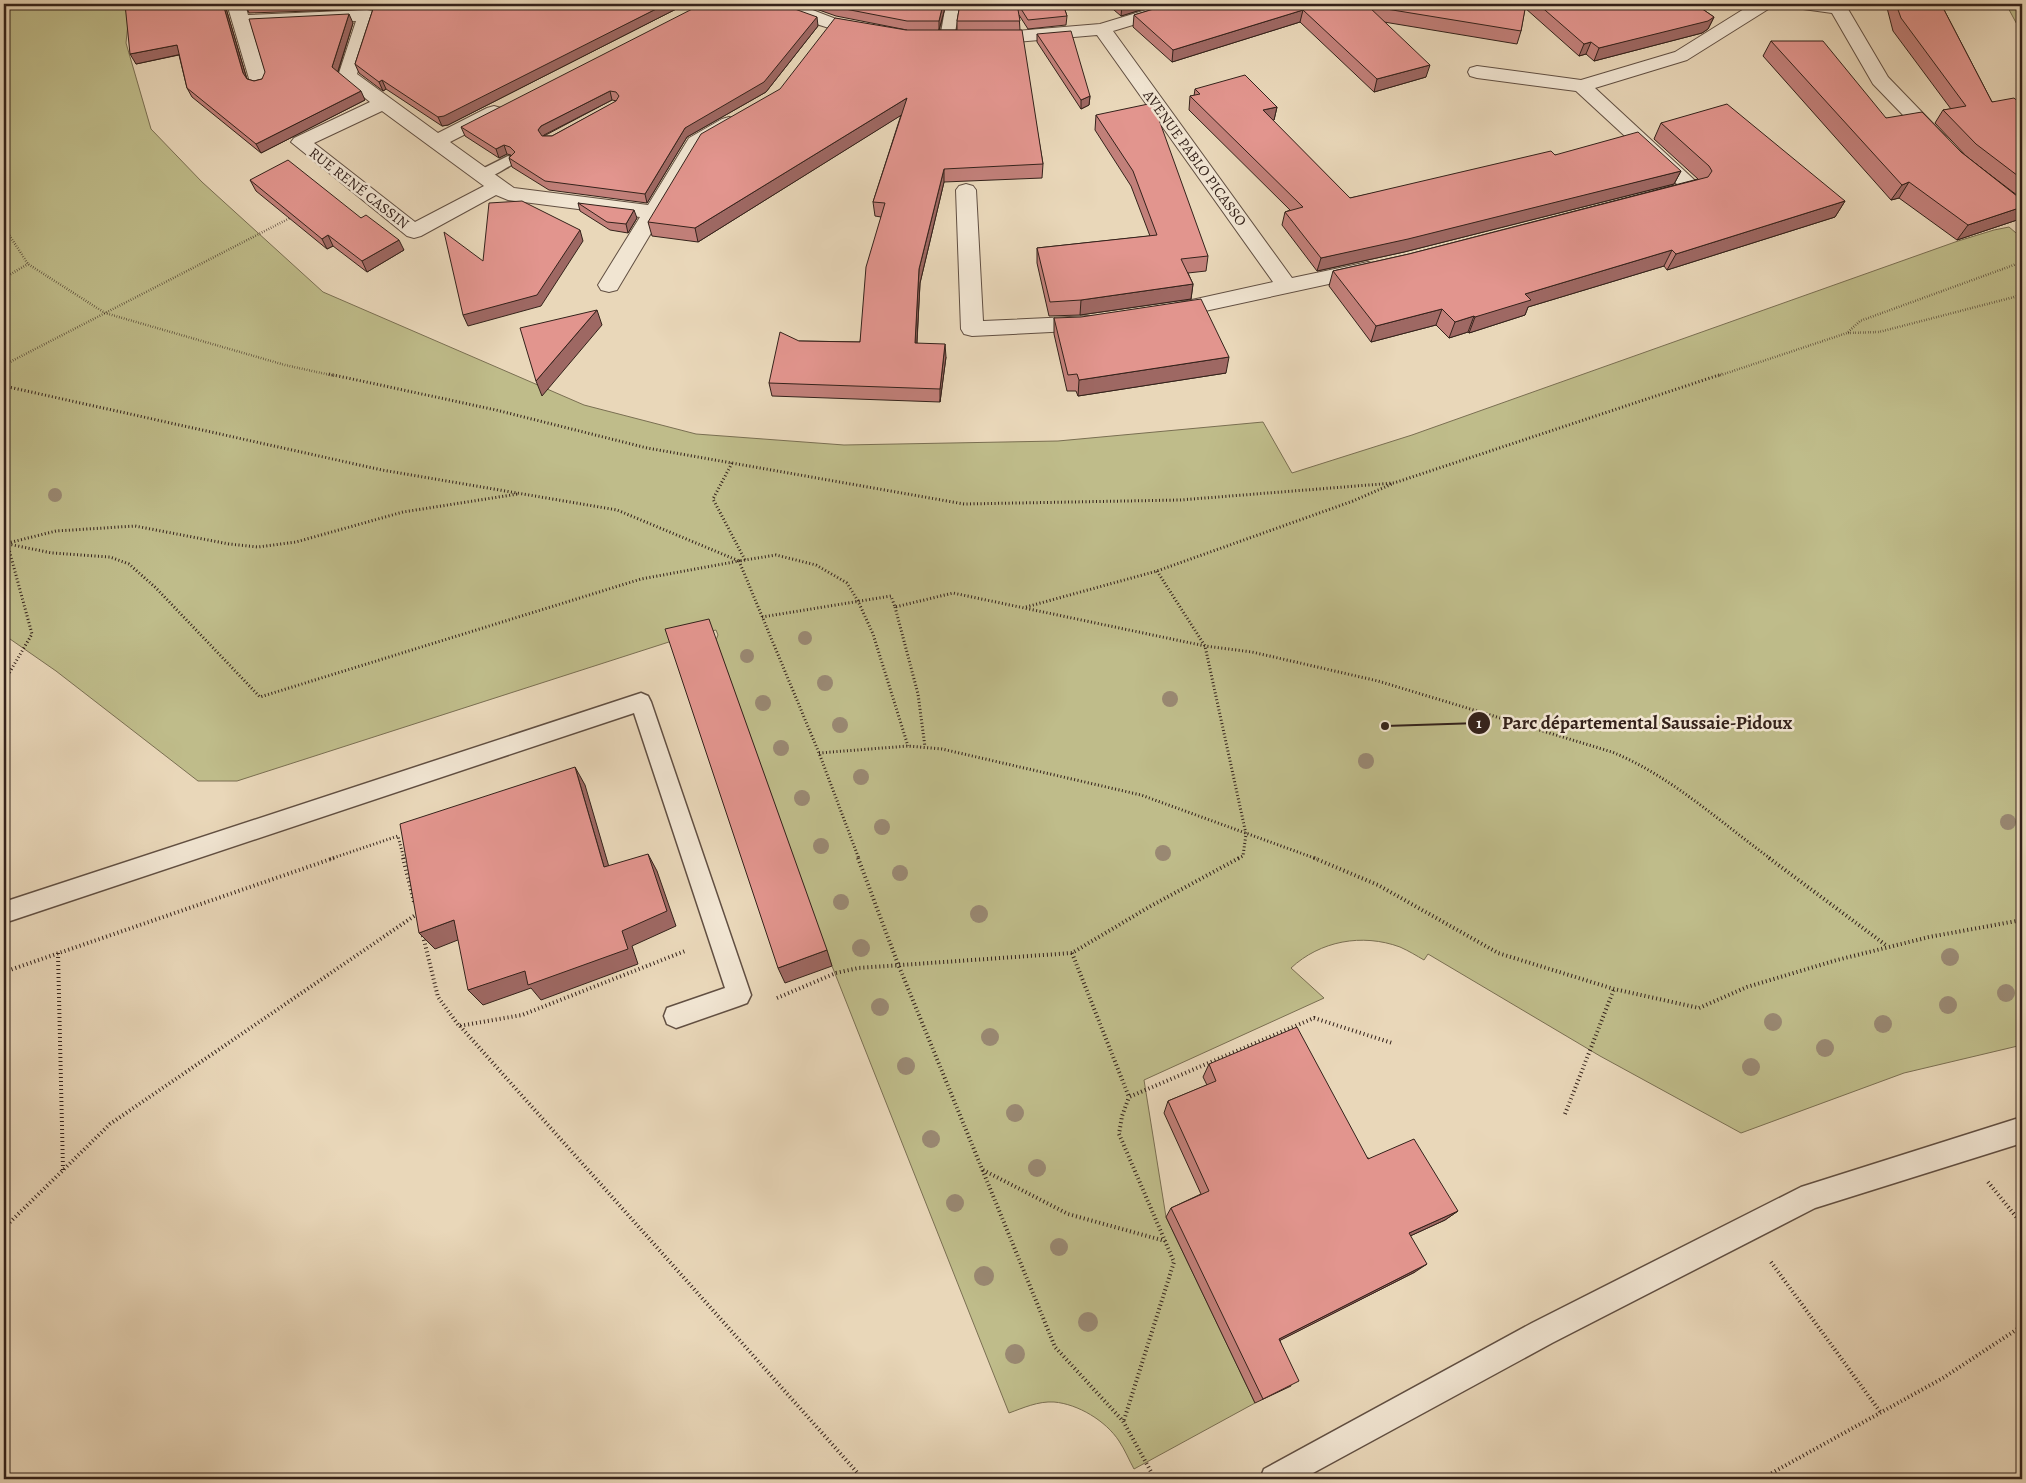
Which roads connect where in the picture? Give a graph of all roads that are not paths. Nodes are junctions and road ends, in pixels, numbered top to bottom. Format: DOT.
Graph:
graph roads {
  1 [pos="781,4"];
  2 [pos="953,4"];
  3 [pos="1184,4"];
  4 [pos="1764,4"];
  5 [pos="1802,4"];
  6 [pos="1837,6"];
  7 [pos="238,12"];
  8 [pos="1102,29"];
  9 [pos="888,34"];
  10 [pos="927,38"];
  11 [pos="947,38"];
  12 [pos="1477,72"];
  13 [pos="259,82"];
  14 [pos="1582,86"];
  15 [pos="513,102"];
  16 [pos="383,103"];
  17 [pos="743,115"];
  18 [pos="435,142"];
  19 [pos="1952,155"];
  20 [pos="508,161"];
  21 [pos="481,174"];
  22 [pos="498,186"];
  23 [pos="966,190"];
  24 [pos="1644,199"];
  25 [pos="653,212"];
  26 [pos="1385,266"];
  27 [pos="609,285"];
  28 [pos="1287,287"];
  29 [pos="1147,315"];
  30 [pos="1109,320"];
  31 [pos="4,913"];
  32 [pos="676,1016"];
  33 [pos="2022,1130"];
  34 [pos="1274,1479"];
  1 -- 9 [label="street"];
  2 -- 11 [label="lane"];
  3 -- 8 [label="street"];
  4 -- 14 [label="street"];
  5 -- 6 [label="street"];
  6 -- 19 [label="street"];
  7 -- 13 [label="street"];
  7 -- 16 [label="street"];
  8 -- 11 [label="street"];
  8 -- 28 [label="street, AVENUE PABLO PICASSO"];
  10 -- 11 [label="street"];
  12 -- 14 [label="street"];
  14 -- 24 [label="street"];
  15 -- 18 [label="street"];
  16 -- 18 [label="street"];
  16 -- 22 [label="street, RUE RENÉ CASSIN"];
  17 -- 25 [label="street"];
  18 -- 21 [label="street"];
  20 -- 21 [label="lane"];
  21 -- 22 [label="street"];
  22 -- 25 [label="street"];
  23 -- 30 [label="street"];
  25 -- 27 [label="street"];
  26 -- 28 [label="street"];
  28 -- 29 [label="street"];
  31 -- 32 [label="lane"];
  33 -- 34 [label="lane"];
}
